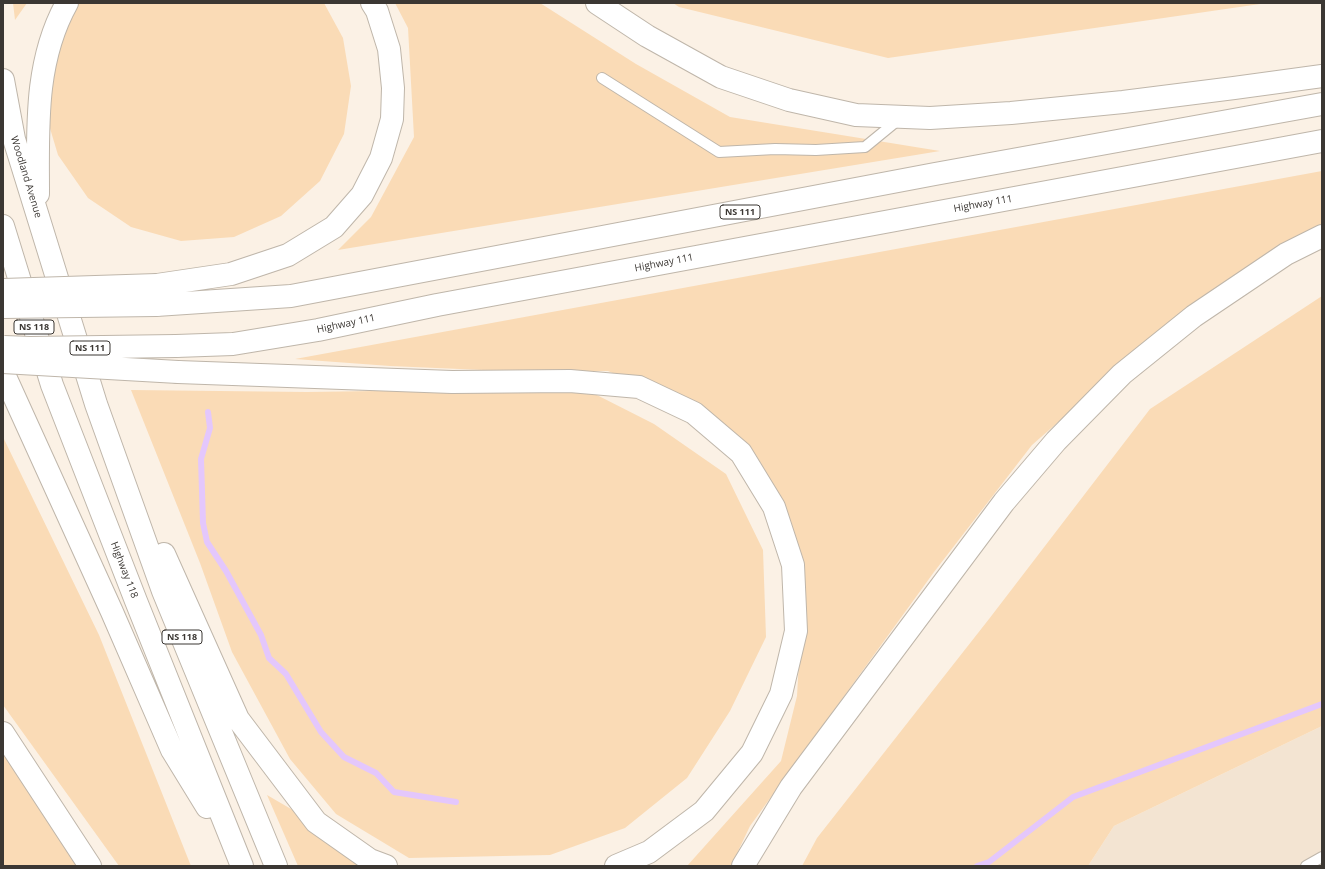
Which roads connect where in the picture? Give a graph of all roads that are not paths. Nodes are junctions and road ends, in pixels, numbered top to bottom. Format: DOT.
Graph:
graph roads {
  1 [pos="67,3"];
  2 [pos="372,3"];
  3 [pos="598,3"];
  4 [pos="1322,76"];
  5 [pos="602,78"];
  6 [pos="3,80"];
  7 [pos="1322,104"];
  8 [pos="901,117"];
  9 [pos="1322,141"];
  10 [pos="38,218"];
  11 [pos="3,226"];
  12 [pos="1322,236"];
  13 [pos="3,290"];
  14 [pos="156,295"];
  15 [pos="3,307"];
  16 [pos="3,347"];
  17 [pos="3,362"];
  18 [pos="3,372"];
  19 [pos="96,404"];
  20 [pos="3,733"];
  21 [pos="1322,857"];
  22 [pos="240,862"];
  23 [pos="90,866"];
  24 [pos="276,866"];
  25 [pos="386,866"];
  26 [pos="616,866"];
  27 [pos="743,866"];
  28 [pos="1306,866"];
  1 -- 10 [label="highway"];
  2 -- 14 [label="highway"];
  3 -- 8 [label="highway"];
  4 -- 8 [label="highway"];
  5 -- 8 [label="lane"];
  6 -- 10 [label="highway, Woodland Avenue / NS 118"];
  7 -- 14 [label="highway, NS 111"];
  9 -- 16 [label="highway, Highway 111 / NS 111, bridge"];
  10 -- 19 [label="highway, Woodland Avenue / NS 118"];
  11 -- 22 [label="highway, Highway 118 / NS 118"];
  12 -- 27 [label="highway"];
  13 -- 14 [label="highway, bridge"];
  14 -- 15 [label="highway, NS 111, bridge"];
  17 -- 26 [label="highway, bridge"];
  18 -- 22 [label="highway"];
  19 -- 24 [label="highway, NS 118"];
  19 -- 25 [label="highway"];
  20 -- 23 [label="highway"];
  21 -- 28 [label="lane"];
}
